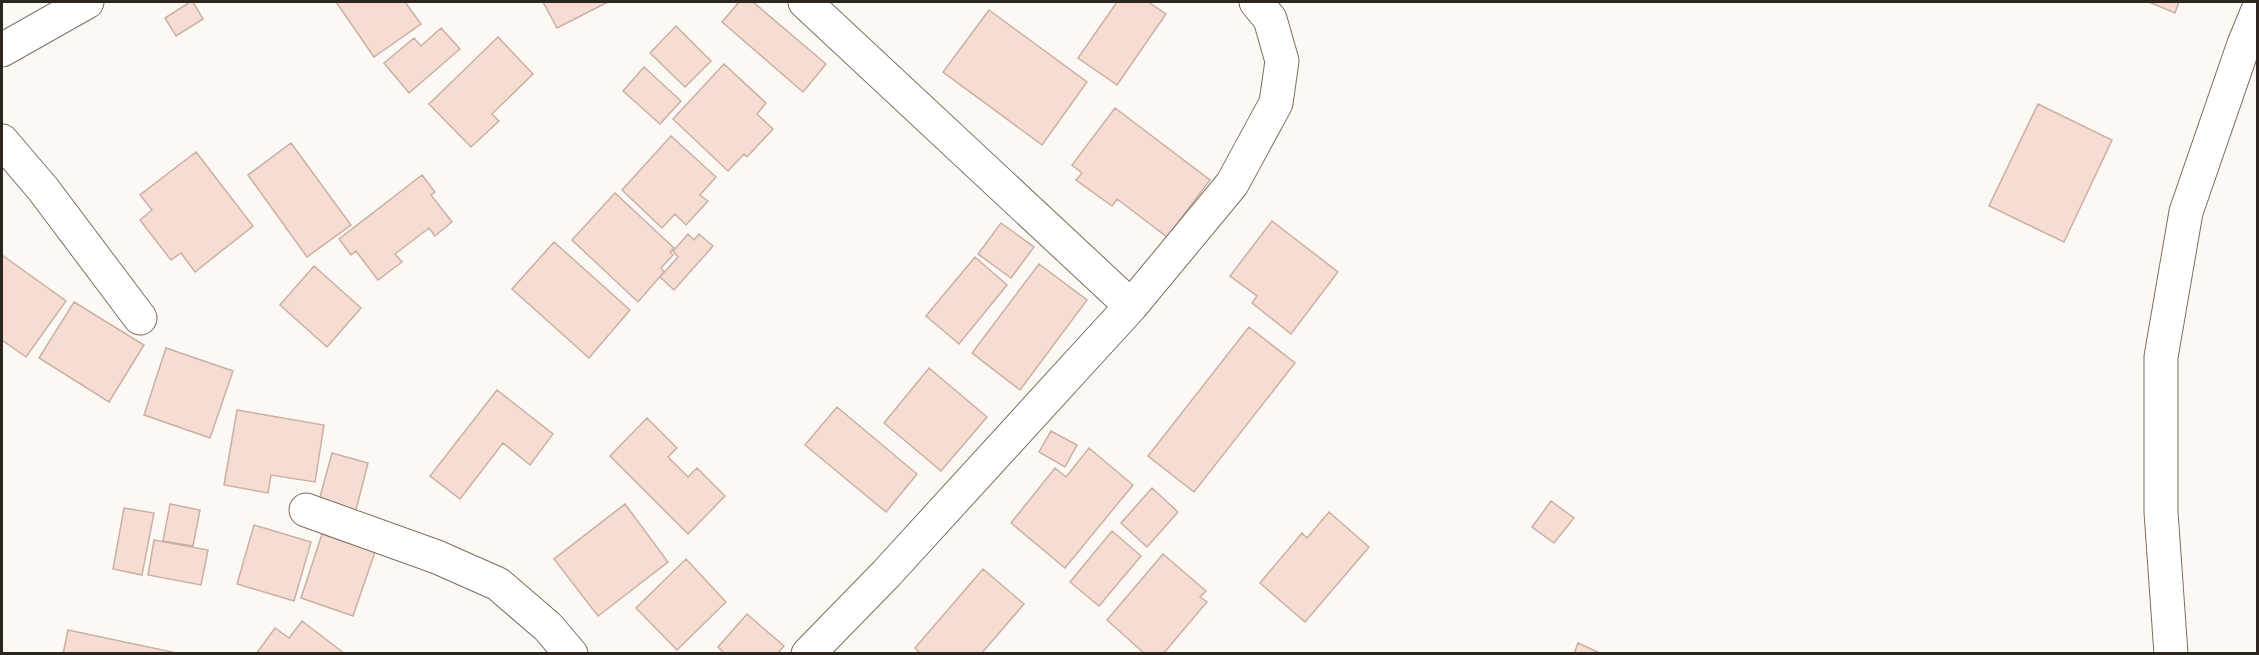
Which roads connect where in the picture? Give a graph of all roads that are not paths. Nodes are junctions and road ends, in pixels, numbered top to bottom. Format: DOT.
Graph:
graph roads {
  1 [pos="87,2"];
  2 [pos="805,2"];
  3 [pos="1256,2"];
  4 [pos="2258,10"];
  5 [pos="2,50"];
  6 [pos="2,141"];
  7 [pos="1131,306"];
  8 [pos="140,318"];
  9 [pos="306,510"];
  10 [pos="571,654"];
  11 [pos="808,654"];
  12 [pos="2171,654"];
  1 -- 5 [label="street"];
  2 -- 7 [label="street"];
  3 -- 7 [label="street"];
  4 -- 12 [label="street"];
  6 -- 8 [label="street"];
  7 -- 11 [label="street"];
  9 -- 10 [label="street"];
}
